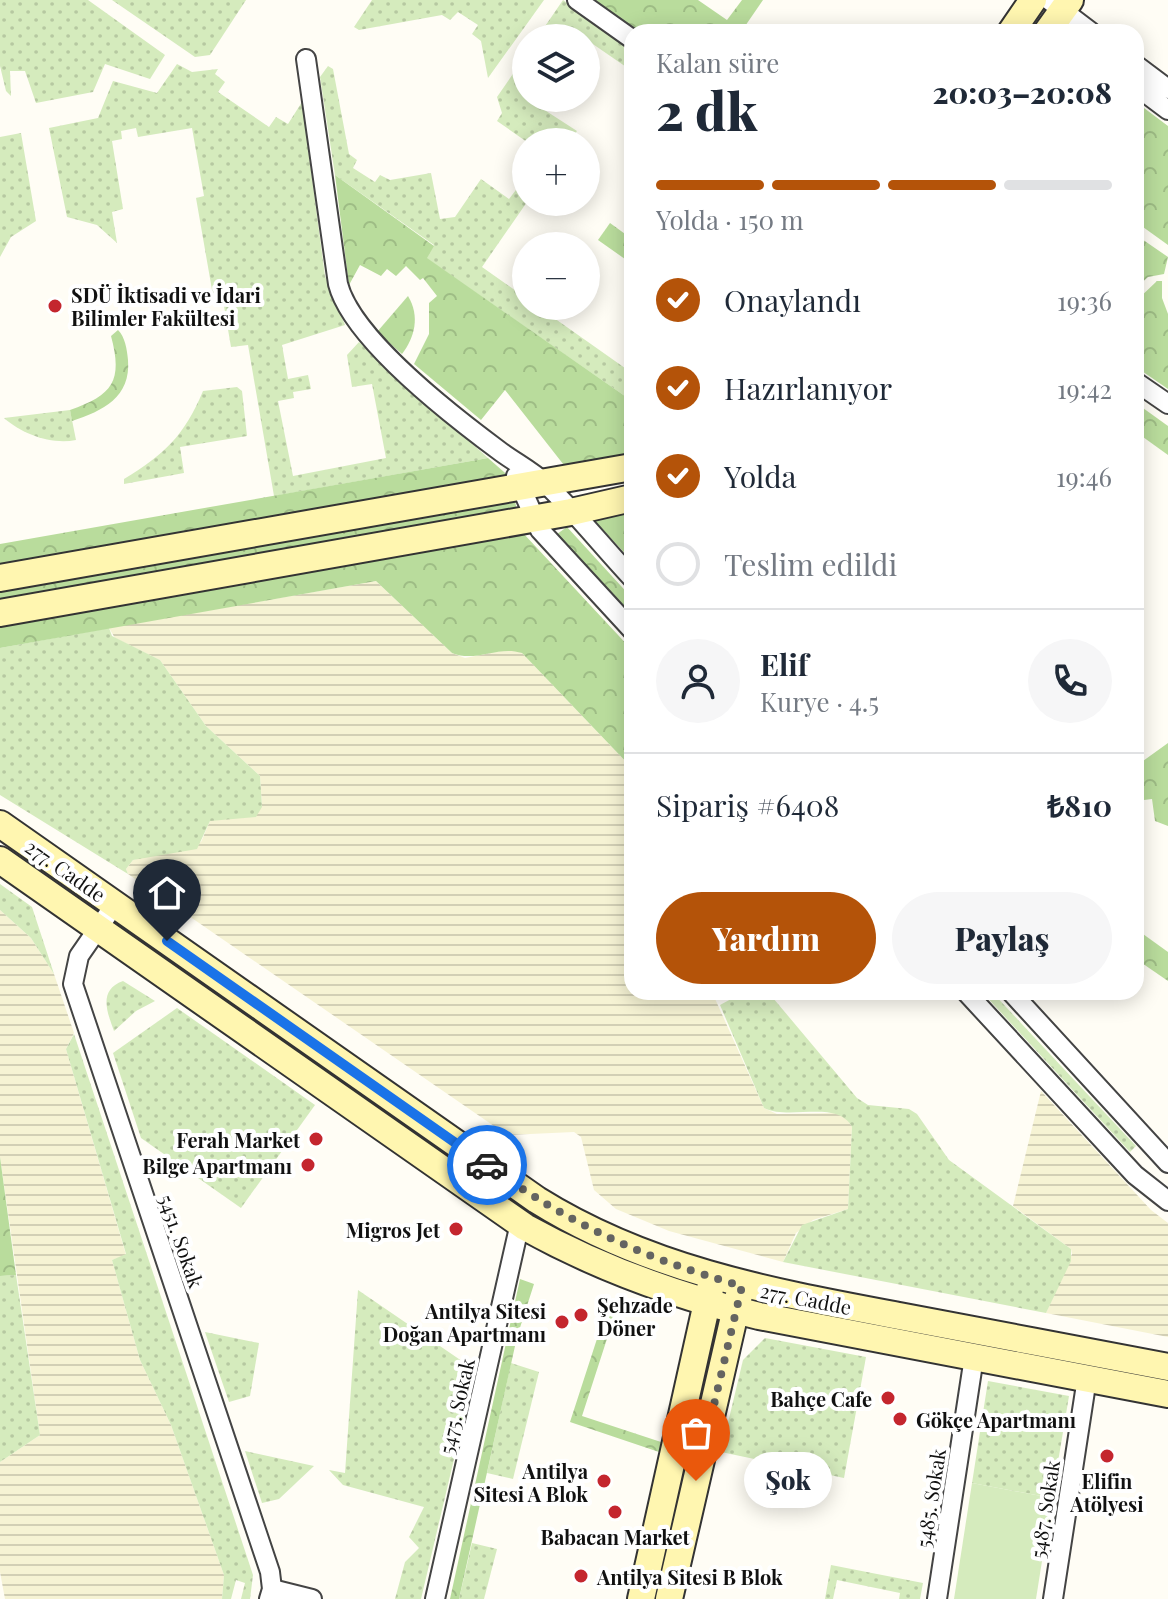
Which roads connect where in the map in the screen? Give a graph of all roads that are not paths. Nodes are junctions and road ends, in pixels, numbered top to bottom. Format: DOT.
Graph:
graph roads {
  1 [pos="577,0"];
  2 [pos="1051,13"];
  3 [pos="1028,24"];
  4 [pos="1074,24"];
  5 [pos="624,33"];
  6 [pos="306,59"];
  7 [pos="1144,71"];
  8 [pos="1168,89"];
  9 [pos="1144,92"];
  10 [pos="1168,110"];
  11 [pos="1144,388"];
  12 [pos="1168,404"];
  13 [pos="502,453"];
  14 [pos="624,469"];
  15 [pos="533,486"];
  16 [pos="624,500"];
  17 [pos="571,512"];
  18 [pos="533,519"];
  19 [pos="624,569"];
  20 [pos="0,578"];
  21 [pos="0,613"];
  22 [pos="624,621"];
  23 [pos="0,824"];
  24 [pos="0,860"];
  25 [pos="115,904"];
  26 [pos="98,928"];
  27 [pos="973,1000"];
  28 [pos="1018,1000"];
  29 [pos="1162,1156"];
  30 [pos="1140,1179"];
  31 [pos="1168,1201"];
  32 [pos="520,1223"];
  33 [pos="713,1278"];
  34 [pos="738,1298"];
  35 [pos="707,1304"];
  36 [pos="974,1357"];
  37 [pos="1168,1367"];
  38 [pos="1087,1378"];
  39 [pos="1168,1394"];
  40 [pos="270,1594"];
  41 [pos="312,1599"];
  42 [pos="435,1599"];
  43 [pos="641,1599"];
  44 [pos="669,1599"];
  45 [pos="937,1599"];
  46 [pos="1053,1599"];
  1 -- 5 [label="street"];
  2 -- 3 [label="street"];
  2 -- 4 [label="street"];
  6 -- 13 [label="street"];
  7 -- 8 [label="street"];
  9 -- 10 [label="street"];
  11 -- 12 [label="street"];
  13 -- 15 [label="street"];
  13 -- 15 [label="street"];
  14 -- 15 [label="street"];
  15 -- 17 [label="street"];
  15 -- 18 [label="street"];
  15 -- 20 [label="street"];
  16 -- 17 [label="street"];
  17 -- 18 [label="street"];
  17 -- 19 [label="street"];
  18 -- 21 [label="street"];
  18 -- 22 [label="street"];
  23 -- 25 [label="street, 277. Cadde"];
  24 -- 26 [label="street, 277. Cadde"];
  25 -- 26 [label="street, 5451. Sokak"];
  25 -- 33 [label="street, 277. Cadde"];
  26 -- 32 [label="street, 277. Cadde"];
  26 -- 40 [label="street, 5451. Sokak"];
  27 -- 30 [label="street"];
  28 -- 29 [label="street"];
  29 -- 30 [label="street"];
  30 -- 31 [label="street"];
  32 -- 35 [label="street, 277. Cadde"];
  32 -- 42 [label="street, 5475. Sokak"];
  33 -- 34 [label="street, 277. Cadde"];
  33 -- 35 [label="street"];
  34 -- 35 [label="street, 277. Cadde"];
  34 -- 36 [label="street, 277. Cadde"];
  34 -- 37 [label="street, 277. Cadde"];
  34 -- 44 [label="street"];
  35 -- 43 [label="street"];
  36 -- 38 [label="street, 277. Cadde"];
  36 -- 45 [label="street, 5485. Sokak"];
  38 -- 39 [label="street, 277. Cadde"];
  38 -- 46 [label="street, 5487. Sokak"];
  40 -- 41 [label="street"];
}
